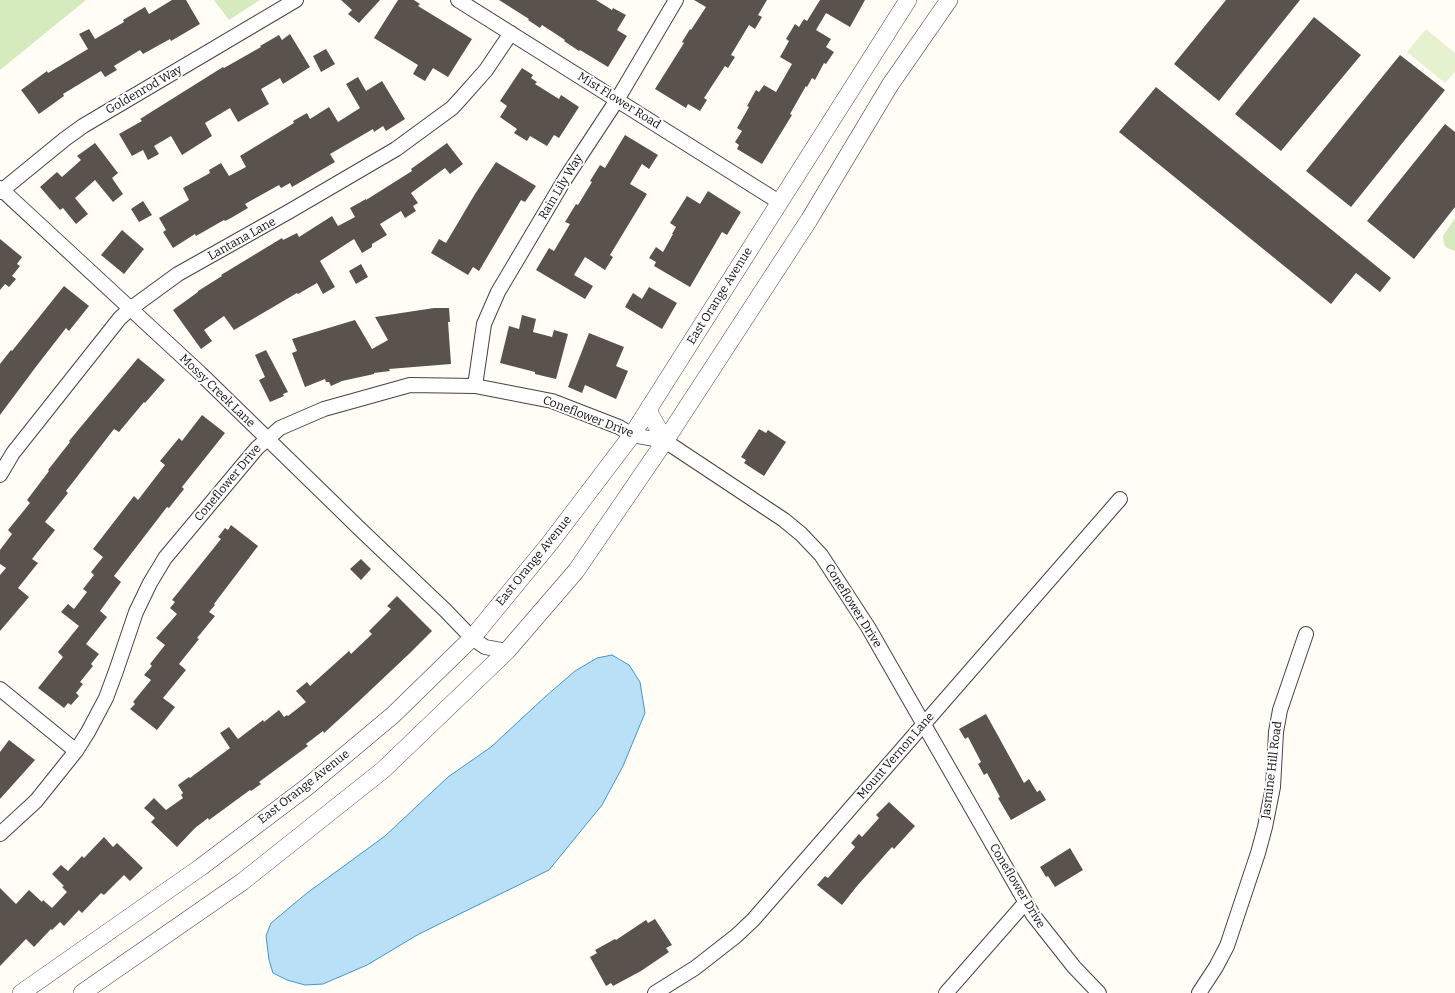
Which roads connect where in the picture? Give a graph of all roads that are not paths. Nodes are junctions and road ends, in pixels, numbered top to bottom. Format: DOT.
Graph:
graph roads {
  1 [pos="296,0"];
  2 [pos="458,0"];
  3 [pos="676,0"];
  4 [pos="908,0"];
  5 [pos="949,0"];
  6 [pos="511,33"];
  7 [pos="617,100"];
  8 [pos="1,190"];
  9 [pos="779,202"];
  10 [pos="130,308"];
  11 [pos="475,386"];
  12 [pos="650,406"];
  13 [pos="632,435"];
  14 [pos="267,439"];
  15 [pos="665,441"];
  16 [pos="0,475"];
  17 [pos="1120,499"];
  18 [pos="1306,634"];
  19 [pos="472,638"];
  20 [pos="507,651"];
  21 [pos="0,689"];
  22 [pos="923,725"];
  23 [pos="76,751"];
  24 [pos="0,834"];
  25 [pos="1025,903"];
  26 [pos="21,993"];
  27 [pos="82,993"];
  28 [pos="655,993"];
  29 [pos="946,993"];
  30 [pos="1099,993"];
  31 [pos="1199,993"];
  1 -- 8 [label="street, Goldenrod Way"];
  2 -- 6 [label="street, Mist Flower Road"];
  3 -- 7 [label="street, Rain Lily Way"];
  4 -- 9 [label="street, East Orange Avenue"];
  5 -- 15 [label="street"];
  6 -- 7 [label="street, Mist Flower Road"];
  6 -- 10 [label="street, Lantana Lane"];
  7 -- 9 [label="street, Mist Flower Road"];
  7 -- 11 [label="street, Rain Lily Way"];
  8 -- 10 [label="street, Mossy Creek Lane"];
  9 -- 12 [label="street, East Orange Avenue"];
  10 -- 14 [label="street, Mossy Creek Lane"];
  10 -- 16 [label="street, Lantana Lane"];
  11 -- 13 [label="street, Coneflower Drive"];
  11 -- 14 [label="street, Coneflower Drive"];
  12 -- 13 [label="street, East Orange Avenue"];
  12 -- 15 [label="street"];
  13 -- 15 [label="street, Coneflower Drive"];
  13 -- 19 [label="street, East Orange Avenue"];
  14 -- 19 [label="street, Mossy Creek Lane"];
  14 -- 23 [label="street, Coneflower Drive"];
  15 -- 20 [label="street"];
  15 -- 22 [label="street, Coneflower Drive"];
  17 -- 22 [label="street, Mount Vernon Lane"];
  18 -- 31 [label="street, Jasmine Hill Road"];
  19 -- 20 [label="street, Mossy Creek Lane"];
  19 -- 26 [label="street, East Orange Avenue"];
  20 -- 27 [label="street"];
  21 -- 23 [label="street"];
  22 -- 25 [label="street, Coneflower Drive"];
  22 -- 28 [label="street, Mount Vernon Lane"];
  23 -- 24 [label="street, Coneflower Drive"];
  25 -- 29 [label="street"];
  25 -- 30 [label="street, Coneflower Drive"];
}
